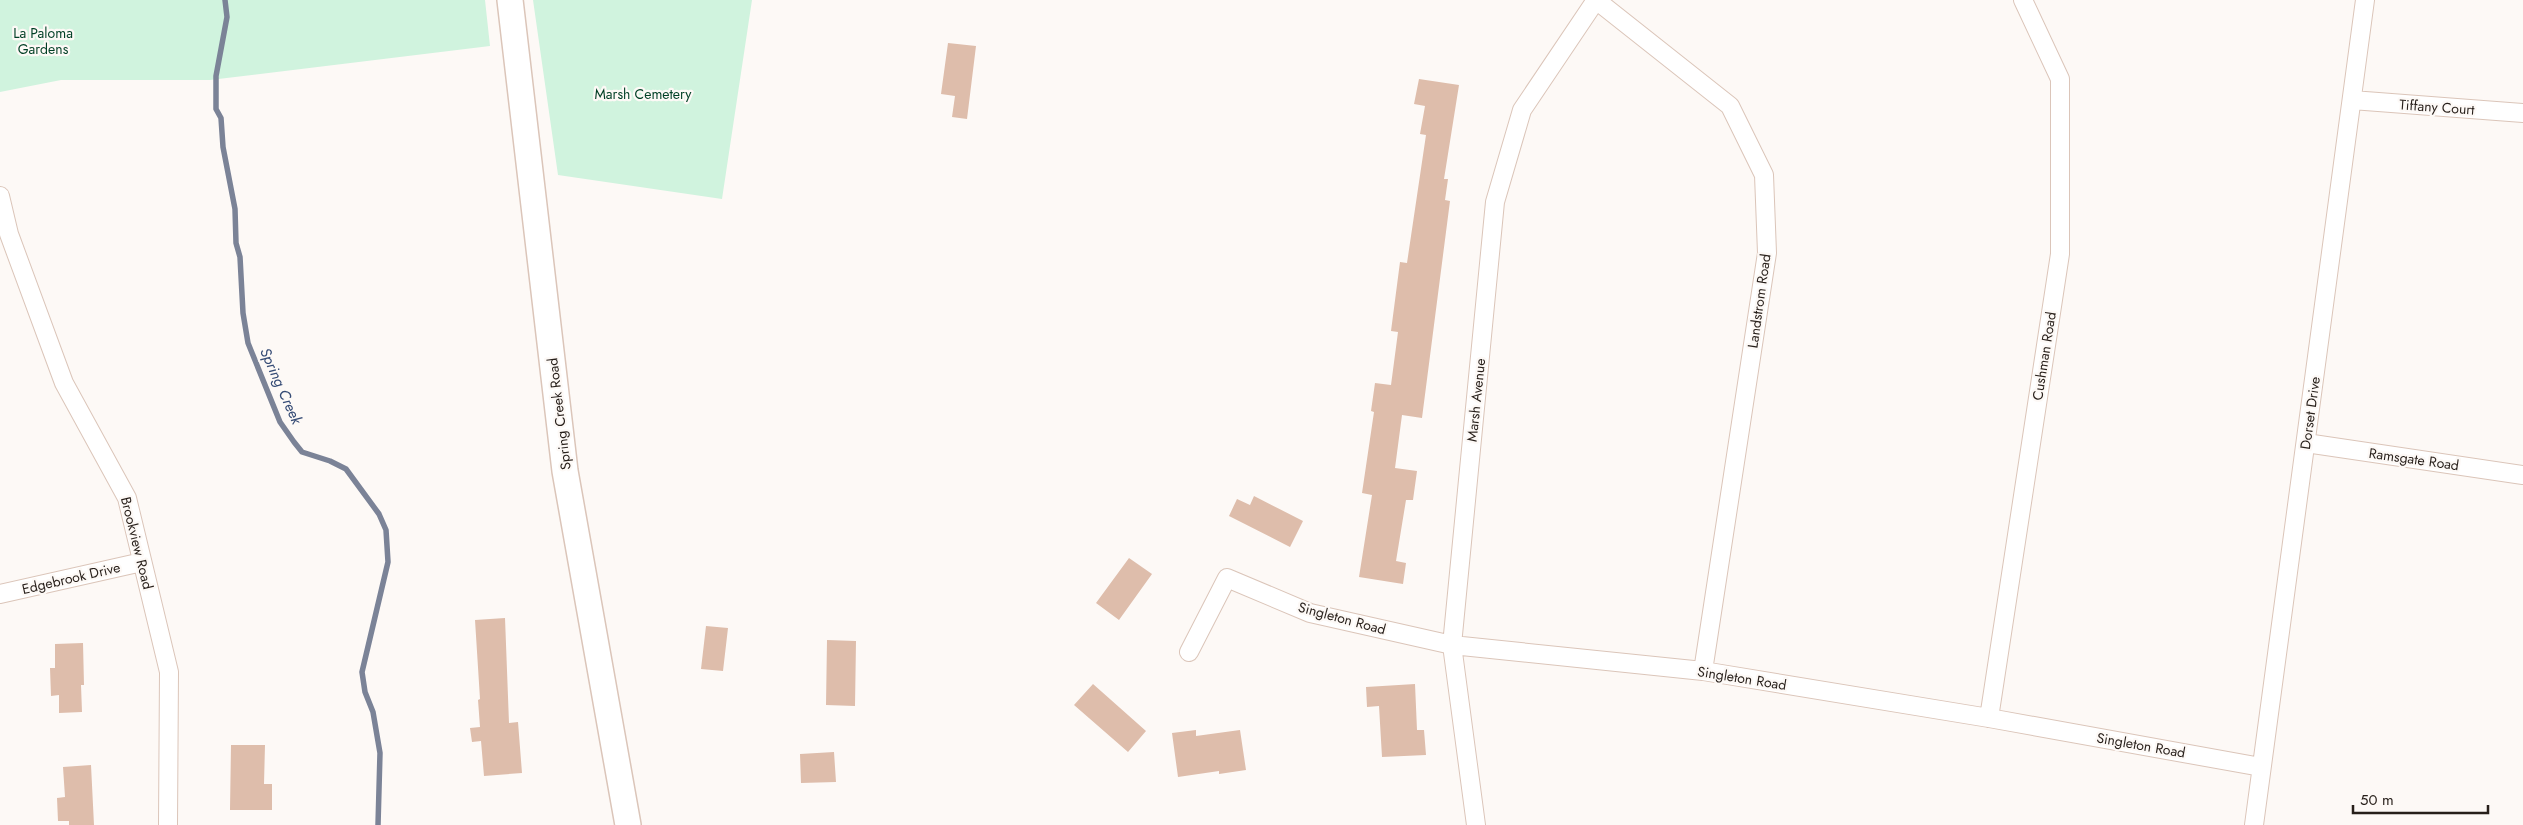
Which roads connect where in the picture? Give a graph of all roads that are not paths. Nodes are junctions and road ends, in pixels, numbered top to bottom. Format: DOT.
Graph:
graph roads {
  1 [pos="510,0"];
  2 [pos="1596,0"];
  3 [pos="2023,0"];
  4 [pos="2365,0"];
  5 [pos="2352,100"];
  6 [pos="2523,113"];
  7 [pos="0,196"];
  8 [pos="2306,443"];
  9 [pos="2523,474"];
  10 [pos="142,562"];
  11 [pos="0,594"];
  12 [pos="1452,645"];
  13 [pos="1189,652"];
  14 [pos="1703,671"];
  15 [pos="1988,718"];
  16 [pos="2261,767"];
  17 [pos="168,825"];
  18 [pos="628,825"];
  19 [pos="1476,825"];
  20 [pos="2254,825"];
  1 -- 18 [label="main road, Spring Creek Road"];
  2 -- 12 [label="street, Marsh Avenue"];
  2 -- 14 [label="street, Landstrom Road"];
  3 -- 15 [label="street, Cushman Road"];
  4 -- 5 [label="street, Dorset Drive"];
  5 -- 6 [label="street, Tiffany Court"];
  5 -- 8 [label="street, Dorset Drive"];
  7 -- 10 [label="street, Brookview Road"];
  8 -- 9 [label="street, Ramsgate Road"];
  8 -- 16 [label="street, Dorset Drive"];
  10 -- 11 [label="street, Edgebrook Drive"];
  10 -- 17 [label="street, Brookview Road"];
  12 -- 13 [label="street, Singleton Road"];
  12 -- 14 [label="street, Singleton Road"];
  12 -- 19 [label="street, Marsh Avenue"];
  14 -- 15 [label="street, Singleton Road"];
  15 -- 16 [label="street, Singleton Road"];
  16 -- 20 [label="street, Dorset Drive"];
}
